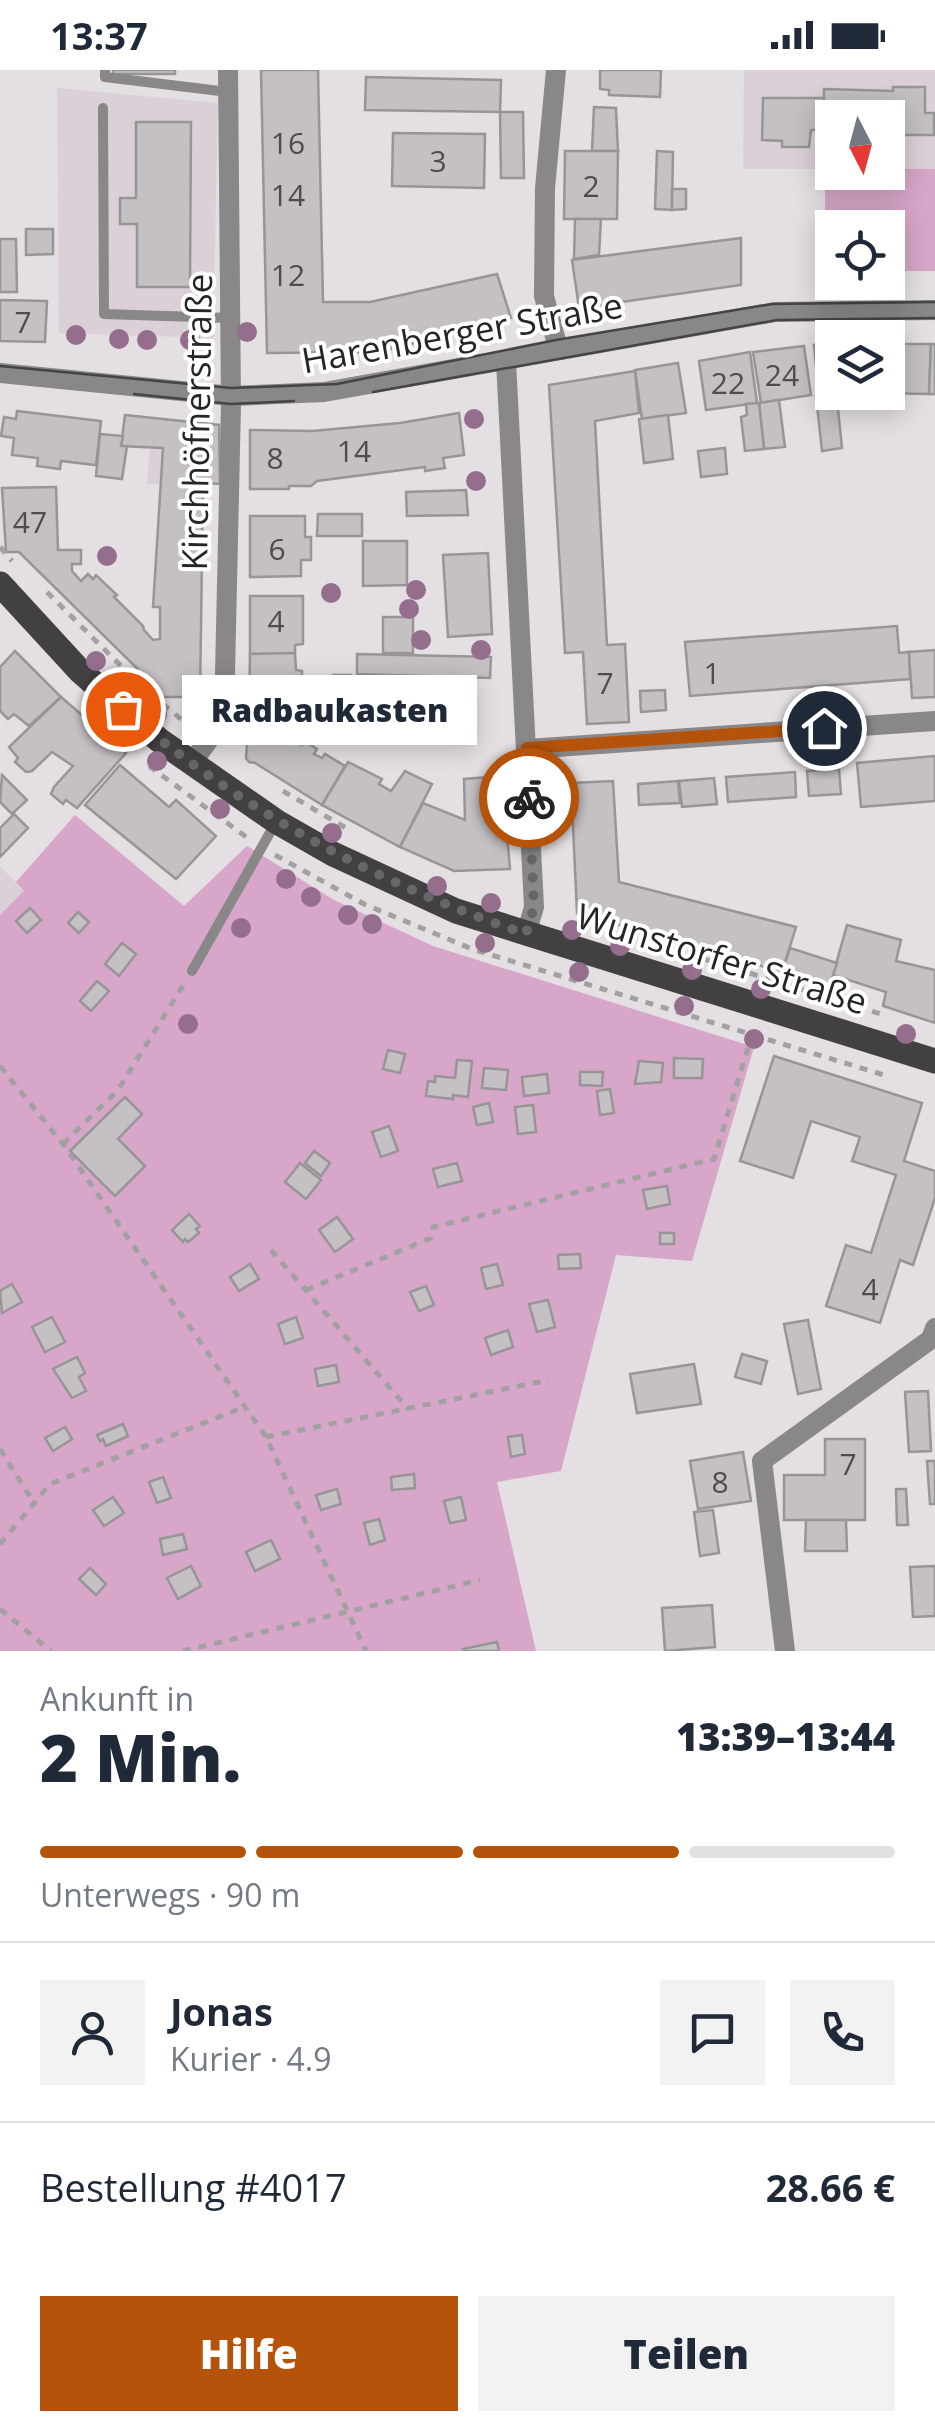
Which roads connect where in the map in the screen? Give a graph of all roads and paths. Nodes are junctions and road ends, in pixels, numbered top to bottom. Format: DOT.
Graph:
graph roads {
  1 [pos="105,70"];
  2 [pos="228,70"];
  3 [pos="556,70"];
  4 [pos="228,92"];
  5 [pos="103,108"];
  6 [pos="230,309"];
  7 [pos="935,310"];
  8 [pos="558,348"];
  9 [pos="506,361"];
  10 [pos="0,372"];
  11 [pos="231,396"];
  12 [pos="0,584"];
  13 [pos="39,585"];
  14 [pos="935,721"];
  15 [pos="208,740"];
  16 [pos="527,748"];
  17 [pos="191,764"];
  18 [pos="272,784"];
  19 [pos="277,822"];
  20 [pos="361,837"];
  21 [pos="526,934"];
  22 [pos="192,972"];
  23 [pos="752,1036"];
  24 [pos="935,1061"];
  25 [pos="0,1066"];
  26 [pos="63,1144"];
  27 [pos="271,1250"];
  28 [pos="306,1290"];
  29 [pos="935,1328"];
  30 [pos="549,1380"];
  31 [pos="245,1406"];
  32 [pos="410,1410"];
  33 [pos="266,1437"];
  34 [pos="0,1448"];
  35 [pos="34,1503"];
  36 [pos="0,1544"];
  37 [pos="480,1580"];
  38 [pos="0,1609"];
  39 [pos="345,1610"];
  40 [pos="51,1651"];
  41 [pos="183,1651"];
  42 [pos="366,1651"];
  43 [pos="785,1651"];
  1 -- 4 [label="lane"];
  2 -- 4 [label="street, Kirchhöfnerstraße"];
  3 -- 8 [label="street"];
  4 -- 6 [label="street, Kirchhöfnerstraße"];
  5 -- 6 [label="lane"];
  6 -- 11 [label="street, Kirchhöfnerstraße"];
  7 -- 8 [label="street, Harenberger Straße"];
  8 -- 9 [label="street, Harenberger Straße"];
  9 -- 11 [label="street, Harenberger Straße"];
  9 -- 16 [label="street"];
  10 -- 11 [label="street, Harenberger Straße"];
  11 -- 15 [label="street, Kirchhöfnerstraße"];
  12 -- 17 [label="main road, Wunstorfer Straße"];
  13 -- 15 [label="path"];
  14 -- 16 [label="street"];
  15 -- 17 [label="street, Kirchhöfnerstraße"];
  16 -- 21 [label="street"];
  17 -- 19 [label="main road, Wunstorfer Straße"];
  18 -- 20 [label="path"];
  19 -- 21 [label="main road, Wunstorfer Straße"];
  19 -- 22 [label="lane"];
  21 -- 24 [label="main road, Wunstorfer Straße"];
  22 -- 26 [label="path"];
  23 -- 28 [label="path"];
  25 -- 26 [label="path"];
  26 -- 31 [label="path"];
  27 -- 28 [label="path"];
  28 -- 32 [label="path"];
  29 -- 43 [label="street"];
  30 -- 32 [label="path"];
  31 -- 33 [label="path"];
  31 -- 35 [label="path"];
  32 -- 33 [label="path"];
  33 -- 39 [label="path"];
  34 -- 35 [label="path"];
  35 -- 36 [label="path"];
  37 -- 39 [label="path"];
  38 -- 40 [label="path"];
  39 -- 41 [label="path"];
  39 -- 42 [label="path"];
}
